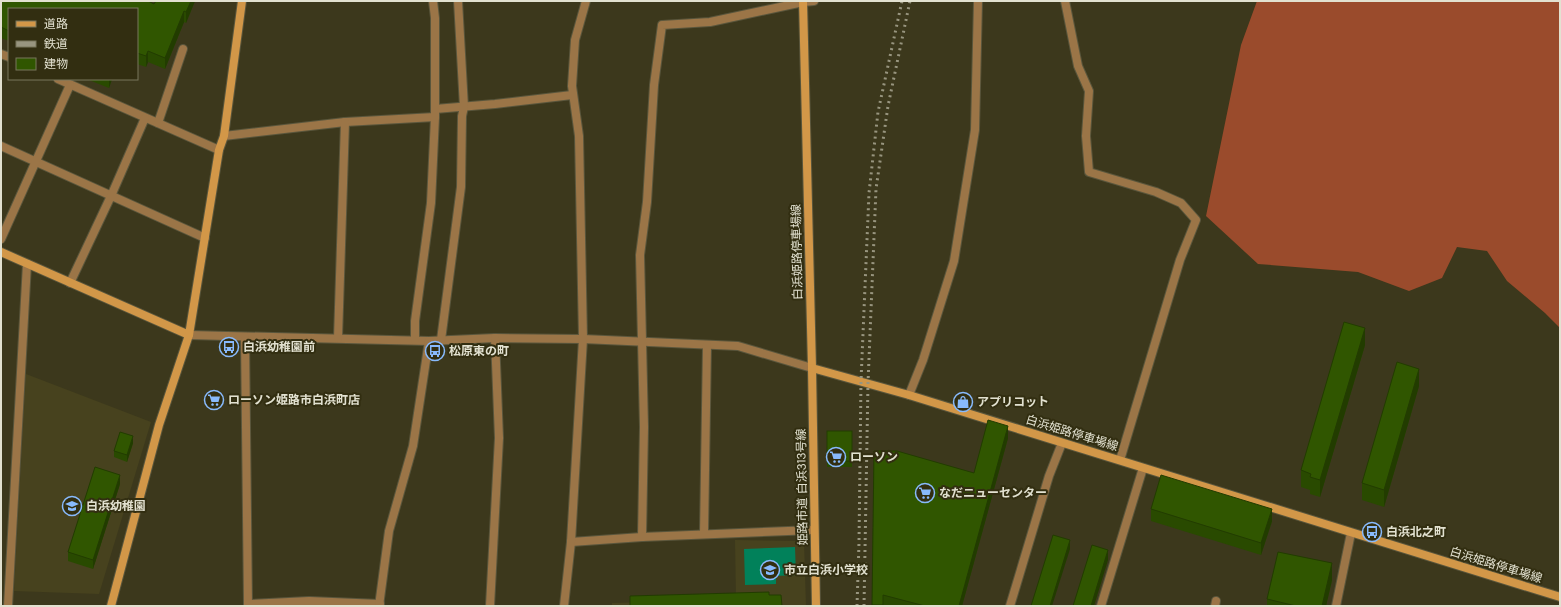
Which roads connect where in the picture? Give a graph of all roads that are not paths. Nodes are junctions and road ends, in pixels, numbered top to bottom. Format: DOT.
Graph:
graph roads {
  1 [pos="242,1"];
  2 [pos="433,1"];
  3 [pos="458,1"];
  4 [pos="586,1"];
  5 [pos="814,1"];
  6 [pos="978,1"];
  7 [pos="1065,1"];
  8 [pos="802,2"];
  9 [pos="183,49"];
  10 [pos="60,80"];
  11 [pos="70,85"];
  12 [pos="572,95"];
  13 [pos="464,107"];
  14 [pos="435,113"];
  15 [pos="145,118"];
  16 [pos="345,122"];
  17 [pos="158,123"];
  18 [pos="224,136"];
  19 [pos="1,146"];
  20 [pos="219,150"];
  21 [pos="36,162"];
  22 [pos="111,196"];
  23 [pos="205,238"];
  24 [pos="1,239"];
  25 [pos="1,252"];
  26 [pos="27,264"];
  27 [pos="70,284"];
  28 [pos="189,335"];
  29 [pos="245,337"];
  30 [pos="338,338"];
  31 [pos="495,338"];
  32 [pos="583,339"];
  33 [pos="415,340"];
  34 [pos="441,340"];
  35 [pos="429,341"];
  36 [pos="642,342"];
  37 [pos="707,345"];
  38 [pos="812,368"];
  39 [pos="909,395"];
  40 [pos="1062,443"];
  41 [pos="1120,460"];
  42 [pos="1142,468"];
  43 [pos="814,530"];
  44 [pos="1351,533"];
  45 [pos="704,534"];
  46 [pos="642,537"];
  47 [pos="571,542"];
  48 [pos="1560,597"];
  49 [pos="248,605"];
  50 [pos="380,605"];
  51 [pos="8,606"];
  52 [pos="110,606"];
  53 [pos="490,606"];
  54 [pos="564,606"];
  55 [pos="816,606"];
  56 [pos="1010,606"];
  57 [pos="1101,606"];
  58 [pos="1336,606"];
  1 -- 18 [label="main road"];
  2 -- 14 [label="street"];
  3 -- 13 [label="street"];
  4 -- 12 [label="street"];
  5 -- 8 [label="street"];
  6 -- 39 [label="street"];
  7 -- 41 [label="street"];
  8 -- 36 [label="street"];
  8 -- 38 [label="main road, 白浜姫路停車場線"];
  9 -- 17 [label="street"];
  10 -- 11 [label="street"];
  11 -- 15 [label="street"];
  11 -- 21 [label="street"];
  12 -- 13 [label="street"];
  12 -- 32 [label="street"];
  13 -- 14 [label="street"];
  13 -- 34 [label="street"];
  14 -- 16 [label="street"];
  14 -- 33 [label="street"];
  15 -- 17 [label="street"];
  15 -- 22 [label="street"];
  16 -- 18 [label="street"];
  16 -- 30 [label="street"];
  17 -- 20 [label="street"];
  18 -- 20 [label="main road"];
  19 -- 21 [label="street"];
  20 -- 23 [label="main road"];
  21 -- 22 [label="street"];
  21 -- 24 [label="street"];
  22 -- 23 [label="street"];
  22 -- 27 [label="street"];
  23 -- 28 [label="main road"];
  25 -- 26 [label="main road"];
  26 -- 27 [label="main road"];
  26 -- 51 [label="street"];
  27 -- 28 [label="main road"];
  28 -- 29 [label="street"];
  28 -- 52 [label="main road"];
  29 -- 30 [label="street"];
  29 -- 49 [label="street"];
  30 -- 33 [label="street"];
  31 -- 32 [label="street"];
  31 -- 34 [label="street"];
  31 -- 53 [label="street"];
  32 -- 36 [label="street"];
  32 -- 47 [label="street"];
  33 -- 35 [label="street"];
  34 -- 35 [label="street"];
  35 -- 50 [label="street"];
  36 -- 37 [label="street"];
  36 -- 46 [label="street"];
  37 -- 38 [label="street"];
  37 -- 45 [label="street"];
  38 -- 39 [label="main road, 白浜姫路停車場線"];
  38 -- 43 [label="main road, 姫路市道 白浜313号線"];
  39 -- 40 [label="main road, 白浜姫路停車場線"];
  40 -- 41 [label="main road, 白浜姫路停車場線"];
  40 -- 56 [label="street"];
  41 -- 42 [label="main road, 白浜姫路停車場線"];
  42 -- 44 [label="main road, 白浜姫路停車場線"];
  42 -- 57 [label="street"];
  43 -- 45 [label="street"];
  43 -- 55 [label="main road, 姫路市道 白浜313号線"];
  44 -- 48 [label="main road, 白浜姫路停車場線"];
  44 -- 58 [label="street"];
  45 -- 46 [label="street"];
  46 -- 47 [label="street"];
  47 -- 54 [label="street"];
  49 -- 50 [label="street"];
}
